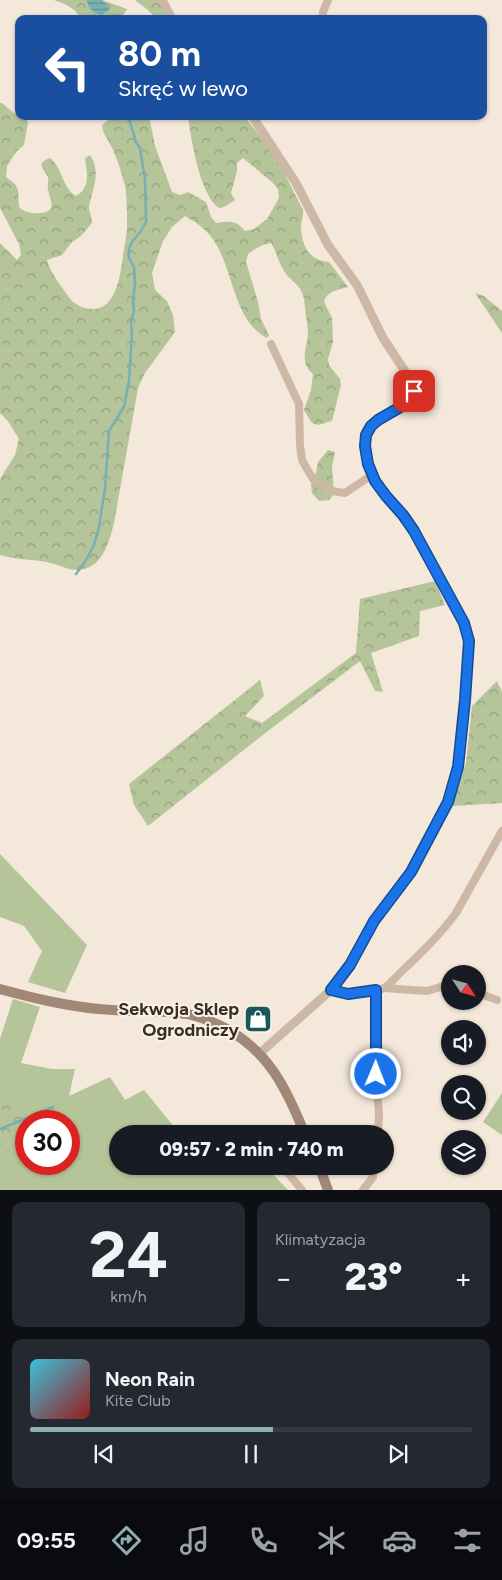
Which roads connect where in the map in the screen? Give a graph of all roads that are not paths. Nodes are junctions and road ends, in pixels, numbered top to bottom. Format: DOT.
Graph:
graph roads {
  1 [pos="162,0"];
  2 [pos="328,0"];
  3 [pos="170,15"];
  4 [pos="323,15"];
  5 [pos="255,120"];
  6 [pos="271,344"];
  7 [pos="372,475"];
  8 [pos="502,831"];
  9 [pos="441,987"];
  10 [pos="384,988"];
  11 [pos="0,989"];
  12 [pos="331,990"];
  13 [pos="376,990"];
  14 [pos="486,996"];
  15 [pos="497,1000"];
  16 [pos="260,1053"];
  17 [pos="302,1125"];
  18 [pos="378,1125"];
  19 [pos="290,1175"];
  20 [pos="322,1175"];
  21 [pos="373,1175"];
  22 [pos="302,1190"];
  23 [pos="328,1190"];
  24 [pos="363,1190"];
  1 -- 3 [label="street"];
  2 -- 4 [label="street"];
  5 -- 7 [label="street"];
  6 -- 7 [label="street"];
  7 -- 12 [label="street"];
  8 -- 10 [label="street"];
  9 -- 10 [label="street"];
  10 -- 13 [label="street"];
  11 -- 16 [label="main road"];
  12 -- 13 [label="street"];
  12 -- 16 [label="street"];
  13 -- 18 [label="street"];
  14 -- 15 [label="street"];
  16 -- 17 [label="main road"];
  19 -- 22 [label="street"];
  20 -- 23 [label="main road"];
  21 -- 24 [label="street"];
}
